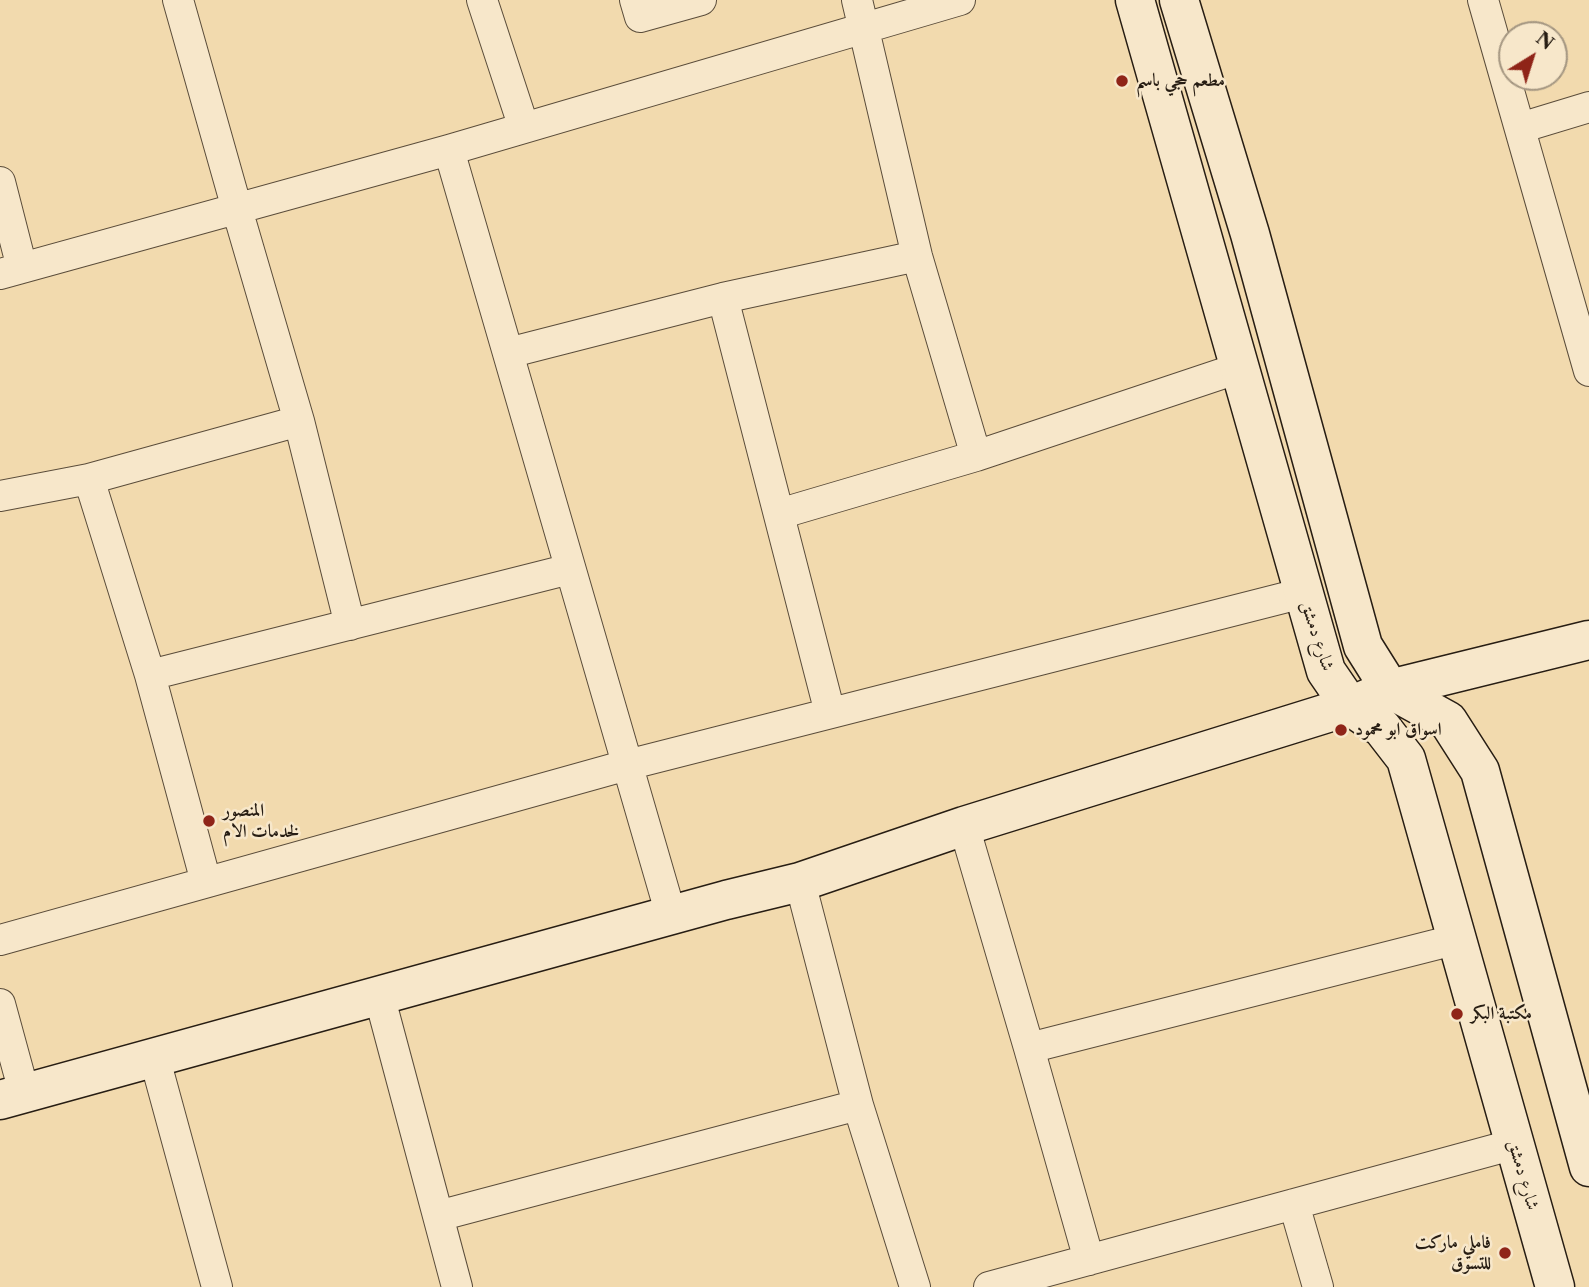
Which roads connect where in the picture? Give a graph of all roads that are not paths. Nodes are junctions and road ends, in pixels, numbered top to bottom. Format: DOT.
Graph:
graph roads {
  1 [pos="178,0"];
  2 [pos="482,0"];
  3 [pos="635,0"];
  4 [pos="701,0"];
  5 [pos="960,0"];
  6 [pos="1135,0"];
  7 [pos="1180,0"];
  8 [pos="1483,0"];
  9 [pos="861,14"];
  10 [pos="1589,107"];
  11 [pos="524,128"];
  12 [pos="1520,128"];
  13 [pos="449,150"];
  14 [pos="0,182"];
  15 [pos="237,209"];
  16 [pos="917,256"];
  17 [pos="11,271"];
  18 [pos="723,298"];
  19 [pos="508,353"];
  20 [pos="1239,368"];
  21 [pos="1589,371"];
  22 [pos="299,421"];
  23 [pos="976,456"];
  24 [pos="89,479"];
  25 [pos="0,496"];
  26 [pos="779,514"];
  27 [pos="570,569"];
  28 [pos="1303,593"];
  29 [pos="350,625"];
  30 [pos="1589,640"];
  31 [pos="150,676"];
  32 [pos="1390,689"];
  33 [pos="1350,706"];
  34 [pos="830,713"];
  35 [pos="627,765"];
  36 [pos="964,826"];
  37 [pos="206,882"];
  38 [pos="800,882"];
  39 [pos="671,915"];
  40 [pos="1458,939"];
  41 [pos="0,940"];
  42 [pos="379,995"];
  43 [pos="0,1004"];
  44 [pos="1029,1048"];
  45 [pos="154,1056"];
  46 [pos="12,1096"];
  47 [pos="858,1105"];
  48 [pos="1586,1143"];
  49 [pos="1515,1144"];
  50 [pos="1294,1204"];
  51 [pos="438,1216"];
  52 [pos="1089,1260"];
  53 [pos="217,1287"];
  54 [pos="457,1287"];
  55 [pos="915,1287"];
  56 [pos="989,1287"];
  57 [pos="1318,1287"];
  58 [pos="1555,1287"];
  1 -- 15 [label="street"];
  2 -- 11 [label="street"];
  3 -- 4 [label="street"];
  5 -- 9 [label="street"];
  6 -- 20 [label="main road, شارع دمشق"];
  7 -- 32 [label="main road"];
  8 -- 12 [label="street"];
  9 -- 11 [label="street"];
  9 -- 16 [label="street"];
  10 -- 12 [label="street"];
  11 -- 13 [label="street"];
  12 -- 21 [label="street"];
  13 -- 15 [label="street"];
  13 -- 19 [label="street"];
  14 -- 17 [label="street"];
  15 -- 17 [label="street"];
  15 -- 22 [label="street"];
  16 -- 18 [label="street"];
  16 -- 23 [label="street"];
  18 -- 19 [label="street"];
  18 -- 26 [label="street"];
  19 -- 27 [label="street"];
  20 -- 23 [label="street"];
  20 -- 28 [label="main road, شارع دمشق"];
  22 -- 24 [label="street"];
  22 -- 29 [label="street"];
  23 -- 26 [label="street"];
  24 -- 25 [label="street"];
  24 -- 31 [label="street"];
  26 -- 34 [label="street"];
  27 -- 29 [label="street"];
  27 -- 35 [label="street"];
  28 -- 33 [label="main road, شارع دمشق"];
  28 -- 34 [label="street"];
  29 -- 31 [label="street"];
  30 -- 32 [label="main road"];
  31 -- 37 [label="street"];
  32 -- 33 [label="main road"];
  32 -- 48 [label="main road"];
  33 -- 36 [label="main road"];
  33 -- 40 [label="main road, شارع دمشق"];
  34 -- 35 [label="street"];
  35 -- 37 [label="street"];
  35 -- 39 [label="street"];
  36 -- 38 [label="main road"];
  36 -- 44 [label="street"];
  37 -- 41 [label="street"];
  38 -- 39 [label="main road"];
  38 -- 47 [label="street"];
  39 -- 42 [label="main road"];
  40 -- 44 [label="street"];
  40 -- 49 [label="main road, شارع دمشق"];
  42 -- 45 [label="main road"];
  42 -- 51 [label="street"];
  43 -- 46 [label="street"];
  44 -- 52 [label="street"];
  45 -- 46 [label="main road"];
  45 -- 53 [label="street"];
  47 -- 51 [label="street"];
  47 -- 55 [label="street"];
  49 -- 50 [label="street"];
  49 -- 58 [label="main road, شارع دمشق"];
  50 -- 52 [label="street"];
  50 -- 57 [label="street"];
  51 -- 54 [label="street"];
  52 -- 56 [label="street"];
}
